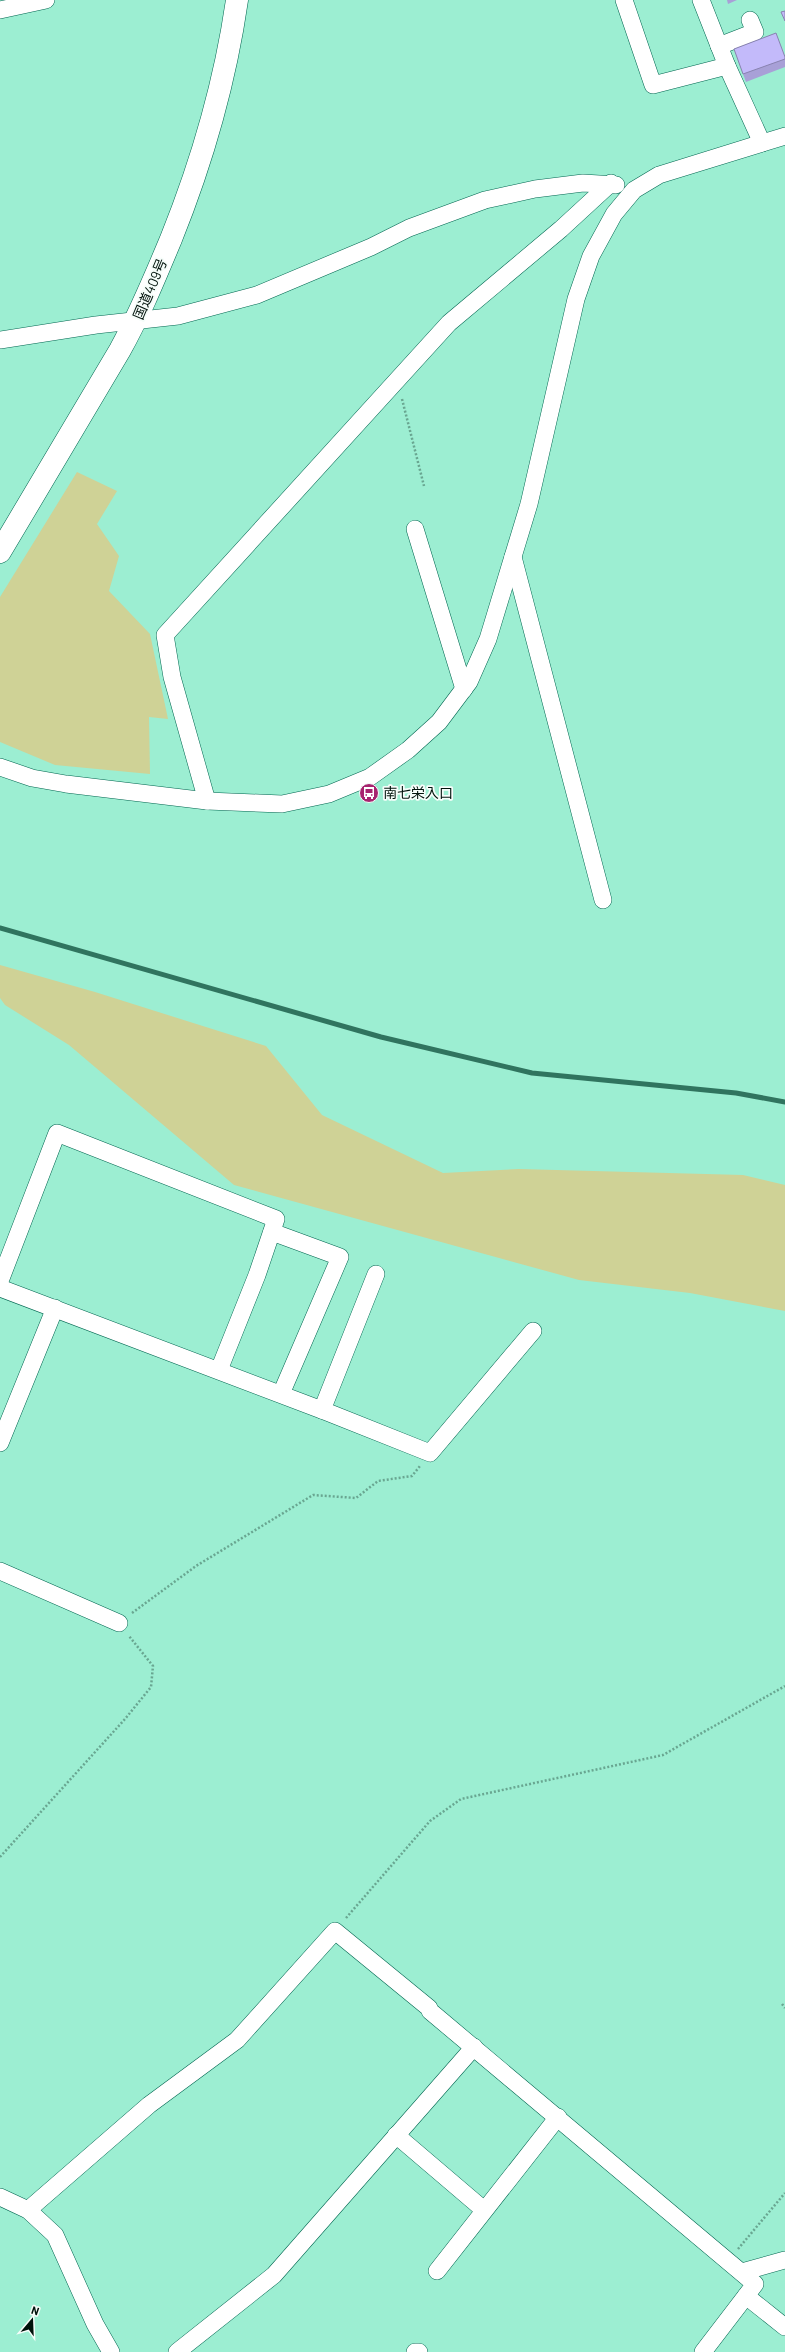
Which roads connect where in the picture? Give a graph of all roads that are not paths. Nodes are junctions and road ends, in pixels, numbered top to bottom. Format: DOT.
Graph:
graph roads {
  1 [pos="46,0"];
  2 [pos="237,0"];
  3 [pos="624,0"];
  4 [pos="701,0"];
  5 [pos="0,10"];
  6 [pos="750,20"];
  7 [pos="719,46"];
  8 [pos="727,66"];
  9 [pos="785,136"];
  10 [pos="762,143"];
  11 [pos="611,183"];
  12 [pos="634,190"];
  13 [pos="137,320"];
  14 [pos="0,340"];
  15 [pos="415,529"];
  16 [pos="0,552"];
  17 [pos="513,557"];
  18 [pos="464,689"];
  19 [pos="0,767"];
  20 [pos="207,801"];
  21 [pos="603,900"];
  22 [pos="272,1232"];
  23 [pos="376,1274"];
  24 [pos="0,1281"];
  25 [pos="0,1288"];
  26 [pos="55,1308"];
  27 [pos="533,1331"];
  28 [pos="219,1370"];
  29 [pos="282,1394"];
  30 [pos="322,1410"];
  31 [pos="0,1443"];
  32 [pos="0,1571"];
  33 [pos="119,1623"];
  34 [pos="474,2046"];
  35 [pos="558,2117"];
  36 [pos="396,2136"];
  37 [pos="0,2196"];
  38 [pos="28,2210"];
  39 [pos="484,2210"];
  40 [pos="785,2260"];
  41 [pos="437,2271"];
  42 [pos="742,2272"];
  43 [pos="746,2296"];
  44 [pos="785,2327"];
  45 [pos="111,2352"];
  46 [pos="177,2352"];
  47 [pos="415,2352"];
  48 [pos="419,2352"];
  49 [pos="702,2352"];
  1 -- 5 [label="street"];
  2 -- 13 [label="highway, 国道409号"];
  3 -- 8 [label="street"];
  4 -- 7 [label="street"];
  6 -- 7 [label="street"];
  7 -- 8 [label="street"];
  8 -- 10 [label="street"];
  9 -- 10 [label="street"];
  10 -- 12 [label="street"];
  11 -- 12 [label="street"];
  11 -- 13 [label="street"];
  11 -- 20 [label="street"];
  12 -- 17 [label="street"];
  13 -- 14 [label="street"];
  13 -- 16 [label="highway, 国道409号"];
  15 -- 18 [label="street"];
  17 -- 18 [label="street"];
  17 -- 21 [label="street"];
  18 -- 20 [label="street"];
  19 -- 20 [label="street"];
  22 -- 24 [label="street"];
  22 -- 28 [label="street"];
  22 -- 29 [label="street"];
  23 -- 30 [label="street"];
  25 -- 26 [label="street"];
  26 -- 28 [label="street"];
  26 -- 31 [label="street"];
  27 -- 30 [label="street"];
  28 -- 29 [label="street"];
  29 -- 30 [label="street"];
  32 -- 33 [label="street"];
  34 -- 35 [label="street"];
  34 -- 36 [label="street"];
  34 -- 38 [label="street"];
  35 -- 39 [label="street"];
  35 -- 42 [label="street"];
  36 -- 39 [label="street"];
  36 -- 46 [label="street"];
  37 -- 38 [label="street"];
  38 -- 45 [label="street"];
  39 -- 41 [label="street"];
  40 -- 42 [label="street"];
  42 -- 43 [label="street"];
  43 -- 44 [label="street"];
  43 -- 49 [label="street"];
  47 -- 48 [label="street"];
}
